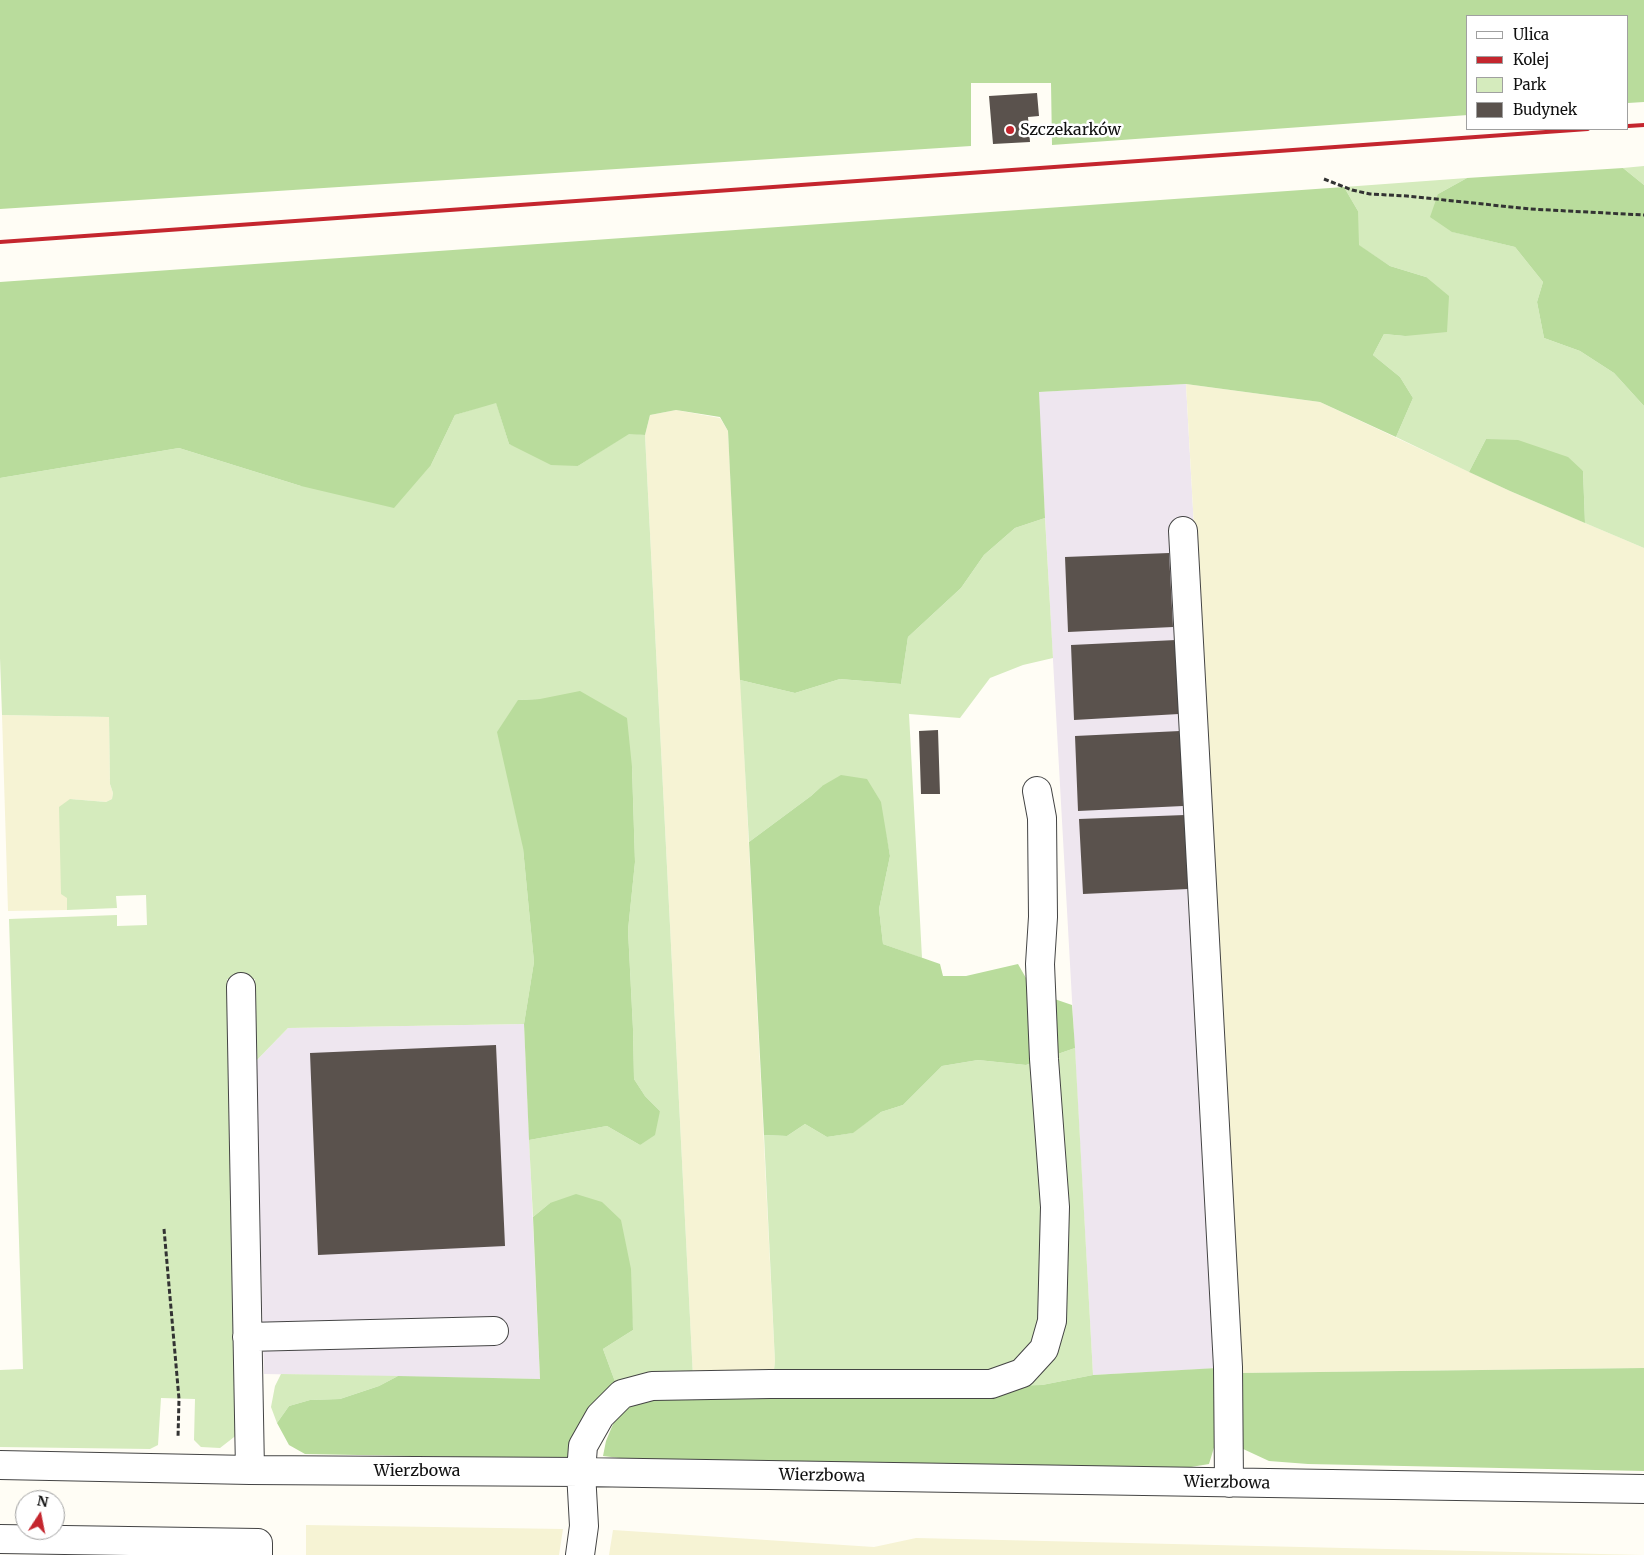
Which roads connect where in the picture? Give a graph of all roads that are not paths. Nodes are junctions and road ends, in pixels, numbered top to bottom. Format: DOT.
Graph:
graph roads {
  1 [pos="1183,531"];
  2 [pos="1037,791"];
  3 [pos="241,987"];
  4 [pos="494,1331"];
  5 [pos="246,1337"];
  6 [pos="0,1465"];
  7 [pos="250,1470"];
  8 [pos="581,1472"];
  9 [pos="1229,1483"];
  10 [pos="1644,1489"];
  11 [pos="0,1540"];
  12 [pos="146,1548"];
  13 [pos="258,1555"];
  14 [pos="580,1555"];
  1 -- 9 [label="street"];
  2 -- 8 [label="street"];
  3 -- 5 [label="street"];
  4 -- 5 [label="street"];
  5 -- 7 [label="street"];
  6 -- 7 [label="street, Wierzbowa"];
  7 -- 8 [label="street, Wierzbowa"];
  8 -- 9 [label="street, Wierzbowa"];
  8 -- 14 [label="street"];
  9 -- 10 [label="street, Wierzbowa"];
  11 -- 12 [label="street"];
  12 -- 13 [label="street"];
}
